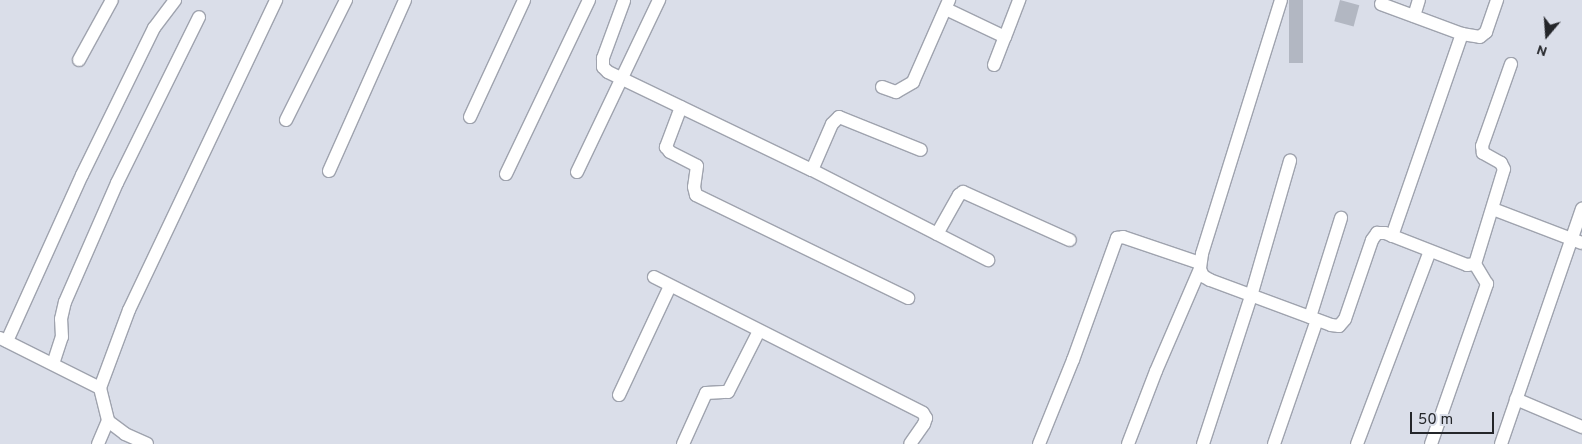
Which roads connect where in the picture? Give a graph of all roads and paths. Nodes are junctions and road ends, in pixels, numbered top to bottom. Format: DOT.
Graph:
graph roads {
  1 [pos="112,0"];
  2 [pos="175,0"];
  3 [pos="276,0"];
  4 [pos="346,0"];
  5 [pos="405,0"];
  6 [pos="524,0"];
  7 [pos="589,0"];
  8 [pos="624,0"];
  9 [pos="659,0"];
  10 [pos="1019,0"];
  11 [pos="1281,0"];
  12 [pos="1419,0"];
  13 [pos="1497,0"];
  14 [pos="948,4"];
  15 [pos="1381,4"];
  16 [pos="1414,16"];
  17 [pos="199,17"];
  18 [pos="1462,34"];
  19 [pos="1005,37"];
  20 [pos="79,60"];
  21 [pos="1511,64"];
  22 [pos="994,65"];
  23 [pos="621,79"];
  24 [pos="882,88"];
  25 [pos="681,107"];
  26 [pos="470,117"];
  27 [pos="286,120"];
  28 [pos="921,150"];
  29 [pos="1290,161"];
  30 [pos="812,170"];
  31 [pos="329,171"];
  32 [pos="577,172"];
  33 [pos="506,174"];
  34 [pos="1493,209"];
  35 [pos="1582,209"];
  36 [pos="1341,218"];
  37 [pos="937,234"];
  38 [pos="1392,236"];
  39 [pos="1070,240"];
  40 [pos="1577,242"];
  41 [pos="1430,251"];
  42 [pos="988,260"];
  43 [pos="1475,264"];
  44 [pos="1200,266"];
  45 [pos="654,277"];
  46 [pos="670,286"];
  47 [pos="1252,296"];
  48 [pos="908,298"];
  49 [pos="1314,318"];
  50 [pos="759,331"];
  51 [pos="4,340"];
  52 [pos="53,364"];
  53 [pos="100,388"];
  54 [pos="619,395"];
  55 [pos="1516,399"];
  56 [pos="108,421"];
  57 [pos="1582,428"];
  58 [pos="98,444"];
  59 [pos="147,444"];
  60 [pos="683,444"];
  61 [pos="910,444"];
  62 [pos="1039,444"];
  63 [pos="1128,444"];
  64 [pos="1203,444"];
  65 [pos="1274,444"];
  66 [pos="1356,444"];
  67 [pos="1431,444"];
  68 [pos="1501,444"];
  1 -- 20 [label="street"];
  2 -- 51 [label="street"];
  3 -- 53 [label="street"];
  4 -- 27 [label="street"];
  5 -- 31 [label="street"];
  6 -- 26 [label="street"];
  7 -- 33 [label="street"];
  8 -- 23 [label="street"];
  9 -- 23 [label="street"];
  10 -- 19 [label="street"];
  11 -- 44 [label="street"];
  12 -- 16 [label="street"];
  13 -- 18 [label="street"];
  14 -- 19 [label="street"];
  14 -- 24 [label="street"];
  15 -- 16 [label="street"];
  16 -- 18 [label="street"];
  17 -- 52 [label="street"];
  18 -- 38 [label="street"];
  19 -- 22 [label="street"];
  21 -- 34 [label="street"];
  23 -- 25 [label="street"];
  23 -- 32 [label="street"];
  25 -- 30 [label="street"];
  25 -- 48 [label="street"];
  28 -- 30 [label="street"];
  29 -- 47 [label="street"];
  30 -- 37 [label="street"];
  34 -- 40 [label="street"];
  34 -- 43 [label="street"];
  35 -- 40 [label="street"];
  36 -- 49 [label="street"];
  37 -- 39 [label="street"];
  37 -- 42 [label="street"];
  38 -- 41 [label="street"];
  38 -- 49 [label="street"];
  40 -- 55 [label="street"];
  41 -- 43 [label="street"];
  41 -- 66 [label="street"];
  43 -- 67 [label="street"];
  44 -- 47 [label="street"];
  44 -- 62 [label="street"];
  44 -- 63 [label="street"];
  45 -- 46 [label="street"];
  46 -- 50 [label="street"];
  46 -- 54 [label="street"];
  47 -- 49 [label="street"];
  47 -- 64 [label="street"];
  49 -- 65 [label="street"];
  50 -- 60 [label="street"];
  50 -- 61 [label="street"];
  51 -- 52 [label="street"];
  52 -- 53 [label="street"];
  53 -- 56 [label="street"];
  55 -- 57 [label="street"];
  55 -- 68 [label="street"];
  56 -- 58 [label="street"];
  56 -- 59 [label="street"];
}
